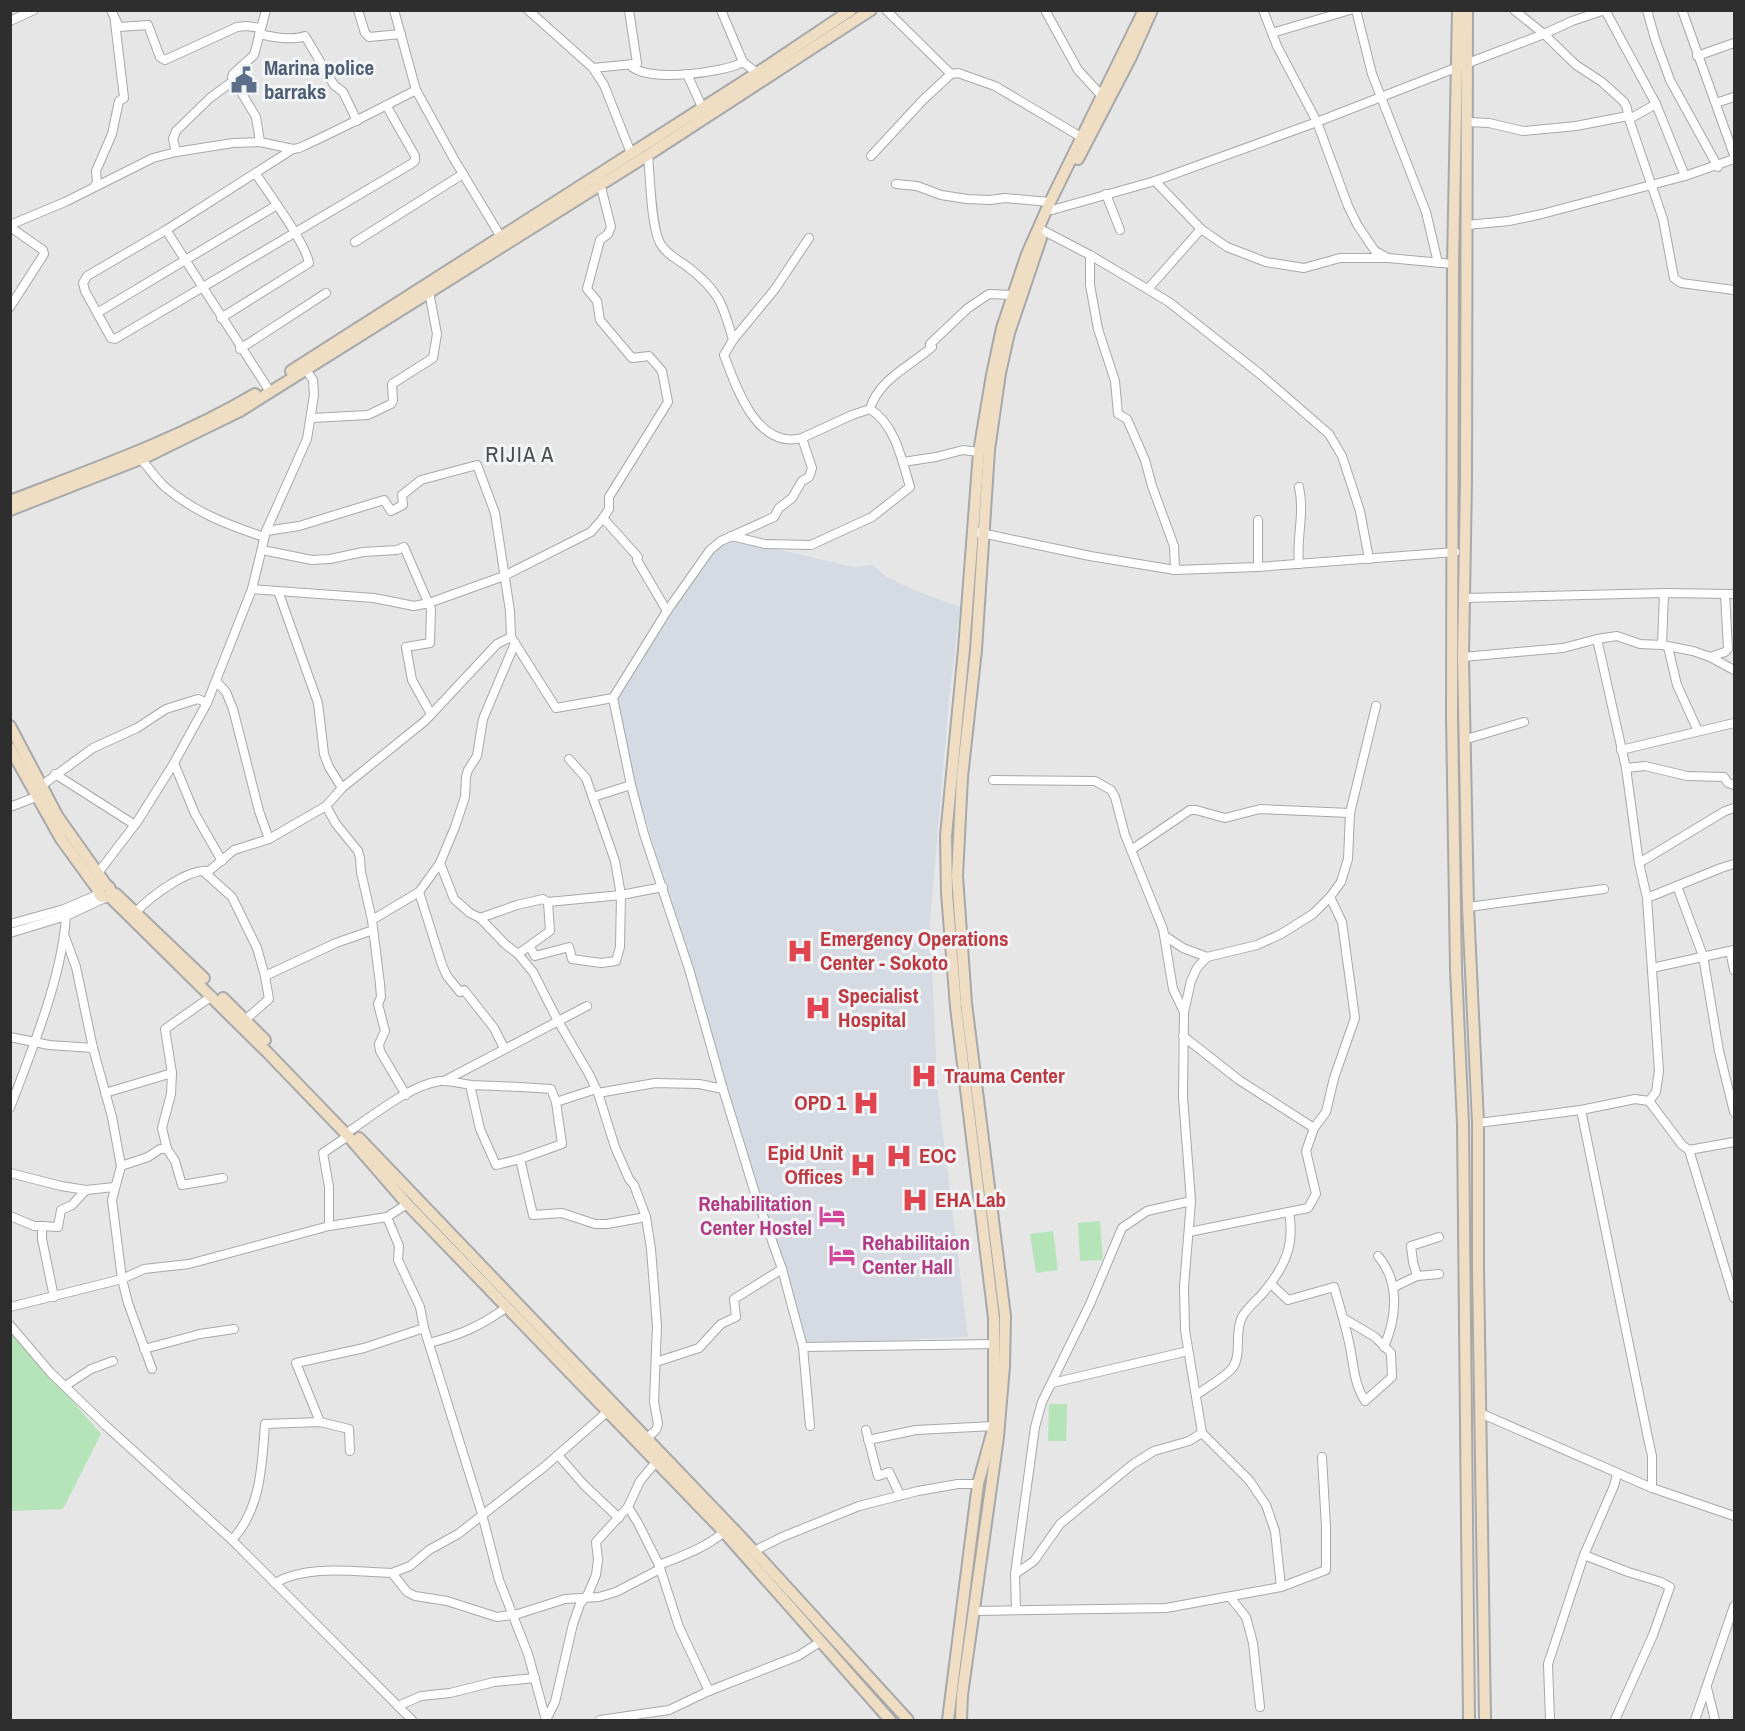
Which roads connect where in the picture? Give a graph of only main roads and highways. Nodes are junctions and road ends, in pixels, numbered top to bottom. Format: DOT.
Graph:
graph roads {
  1 [pos="851,10"];
  2 [pos="871,10"];
  3 [pos="1144,10"];
  4 [pos="1152,10"];
  5 [pos="1458,10"];
  6 [pos="1467,10"];
  7 [pos="1463,65"];
  8 [pos="1051,206"];
  9 [pos="10,501"];
  10 [pos="10,510"];
  11 [pos="977,531"];
  12 [pos="1459,552"];
  13 [pos="10,726"];
  14 [pos="10,748"];
  15 [pos="105,891"];
  16 [pos="350,1133"];
  17 [pos="890,1720"];
  18 [pos="907,1720"];
  19 [pos="948,1720"];
  20 [pos="961,1720"];
  21 [pos="1469,1720"];
  22 [pos="1485,1720"];
  1 -- 9 [label="main road"];
  2 -- 10 [label="main road"];
  3 -- 8 [label="main road"];
  4 -- 8 [label="main road"];
  5 -- 7 [label="main road"];
  6 -- 7 [label="main road"];
  7 -- 12 [label="main road"];
  7 -- 12 [label="main road"];
  8 -- 11 [label="main road"];
  8 -- 11 [label="main road"];
  11 -- 19 [label="main road"];
  11 -- 20 [label="main road"];
  12 -- 21 [label="main road"];
  12 -- 22 [label="main road"];
  13 -- 15 [label="main road"];
  14 -- 15 [label="main road"];
  15 -- 16 [label="main road"];
  15 -- 16 [label="main road"];
  16 -- 17 [label="main road"];
  16 -- 18 [label="main road"];
}
